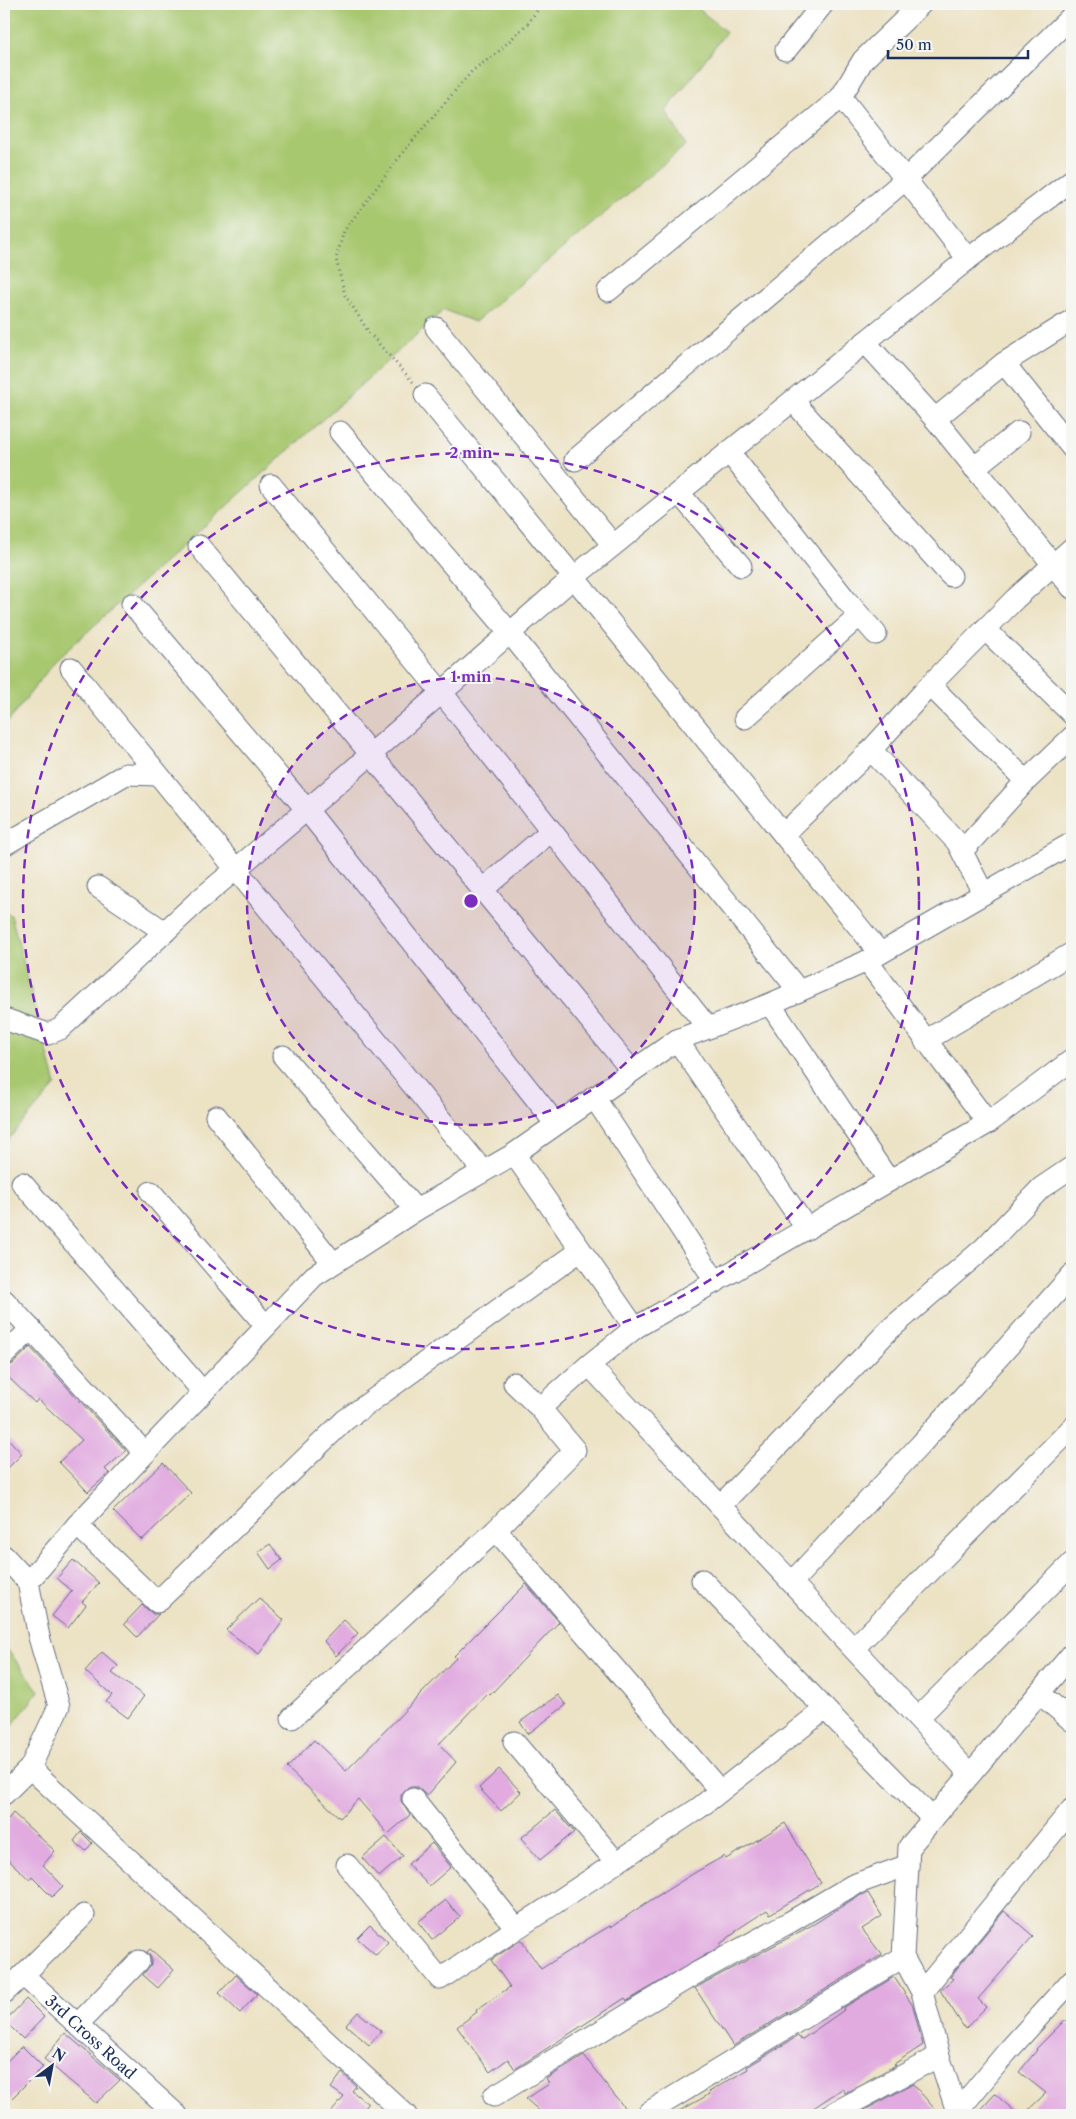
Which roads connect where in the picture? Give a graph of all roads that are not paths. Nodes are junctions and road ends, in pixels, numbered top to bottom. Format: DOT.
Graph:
graph roads {
  1 [pos="823,4"];
  2 [pos="921,4"];
  3 [pos="1072,16"];
  4 [pos="786,50"];
  5 [pos="840,97"];
  6 [pos="906,179"];
  7 [pos="1072,180"];
  8 [pos="968,259"];
  9 [pos="608,291"];
  10 [pos="1072,320"];
  11 [pos="436,328"];
  12 [pos="865,342"];
  13 [pos="1004,363"];
  14 [pos="425,395"];
  15 [pos="793,401"];
  16 [pos="935,420"];
  17 [pos="340,432"];
  18 [pos="1020,432"];
  19 [pos="1072,448"];
  20 [pos="729,452"];
  21 [pos="575,460"];
  22 [pos="974,468"];
  23 [pos="271,485"];
  24 [pos="678,493"];
  25 [pos="614,545"];
  26 [pos="199,546"];
  27 [pos="1072,548"];
  28 [pos="1053,565"];
  29 [pos="741,566"];
  30 [pos="951,576"];
  31 [pos="574,577"];
  32 [pos="1072,588"];
  33 [pos="132,604"];
  34 [pos="859,616"];
  35 [pos="985,629"];
  36 [pos="510,633"];
  37 [pos="876,634"];
  38 [pos="71,668"];
  39 [pos="930,685"];
  40 [pos="442,693"];
  41 [pos="1072,714"];
  42 [pos="745,718"];
  43 [pos="1072,737"];
  44 [pos="871,750"];
  45 [pos="372,754"];
  46 [pos="158,774"];
  47 [pos="1026,781"];
  48 [pos="307,810"];
  49 [pos="551,831"];
  50 [pos="784,834"];
  51 [pos="1072,842"];
  52 [pos="4,845"];
  53 [pos="963,850"];
  54 [pos="236,869"];
  55 [pos="98,887"];
  56 [pos="483,889"];
  57 [pos="983,892"];
  58 [pos="165,932"];
  59 [pos="1072,953"];
  60 [pos="873,957"];
  61 [pos="799,991"];
  62 [pos="770,1004"];
  63 [pos="4,1019"];
  64 [pos="708,1028"];
  65 [pos="677,1040"];
  66 [pos="925,1041"];
  67 [pos="283,1056"];
  68 [pos="1072,1060"];
  69 [pos="632,1071"];
  70 [pos="594,1098"];
  71 [pos="216,1116"];
  72 [pos="988,1123"];
  73 [pos="556,1124"];
  74 [pos="514,1154"];
  75 [pos="1072,1167"];
  76 [pos="483,1171"];
  77 [pos="889,1181"];
  78 [pos="22,1183"];
  79 [pos="151,1192"];
  80 [pos="416,1210"];
  81 [pos="807,1229"];
  82 [pos="580,1251"];
  83 [pos="333,1263"];
  84 [pos="1072,1275"];
  85 [pos="716,1282"];
  86 [pos="4,1300"];
  87 [pos="266,1326"];
  88 [pos="635,1328"];
  89 [pos="30,1329"];
  90 [pos="4,1355"];
  91 [pos="589,1365"];
  92 [pos="514,1383"];
  93 [pos="203,1392"];
  94 [pos="543,1405"];
  95 [pos="1072,1428"];
  96 [pos="145,1453"];
  97 [pos="721,1505"];
  98 [pos="77,1525"];
  99 [pos="496,1530"];
  100 [pos="4,1556"];
  101 [pos="1072,1563"];
  102 [pos="702,1580"];
  103 [pos="28,1582"];
  104 [pos="792,1582"];
  105 [pos="854,1648"];
  106 [pos="1072,1654"];
  107 [pos="1039,1693"];
  108 [pos="825,1709"];
  109 [pos="292,1718"];
  110 [pos="918,1718"];
  111 [pos="1072,1722"];
  112 [pos="514,1742"];
  113 [pos="30,1768"];
  114 [pos="970,1774"];
  115 [pos="720,1791"];
  116 [pos="4,1794"];
  117 [pos="413,1799"];
  118 [pos="1072,1809"];
  119 [pos="933,1819"];
  120 [pos="616,1862"];
  121 [pos="346,1865"];
  122 [pos="908,1865"];
  123 [pos="84,1915"];
  124 [pos="516,1928"];
  125 [pos="903,1957"];
  126 [pos="139,1961"];
  127 [pos="23,1975"];
  128 [pos="1072,1980"];
  129 [pos="922,1992"];
  130 [pos="4,1993"];
  131 [pos="77,2025"];
  132 [pos="939,2056"];
  133 [pos="494,2096"];
  134 [pos="649,2112"];
  135 [pos="957,2114"];
  136 [pos="177,2115"];
  137 [pos="406,2115"];
  138 [pos="830,2115"];
  1 -- 4 [label="street"];
  2 -- 5 [label="street"];
  3 -- 6 [label="street"];
  5 -- 6 [label="street"];
  5 -- 9 [label="street"];
  6 -- 8 [label="street"];
  6 -- 21 [label="street"];
  7 -- 8 [label="street"];
  8 -- 12 [label="street"];
  10 -- 13 [label="street"];
  11 -- 25 [label="street"];
  12 -- 15 [label="street"];
  12 -- 16 [label="street"];
  13 -- 16 [label="street"];
  13 -- 19 [label="street"];
  14 -- 31 [label="street"];
  15 -- 20 [label="street"];
  15 -- 30 [label="street"];
  16 -- 22 [label="street"];
  17 -- 36 [label="street"];
  18 -- 22 [label="street"];
  20 -- 24 [label="street"];
  20 -- 34 [label="street"];
  22 -- 28 [label="street"];
  23 -- 40 [label="street"];
  24 -- 25 [label="street"];
  24 -- 29 [label="street"];
  25 -- 31 [label="street"];
  26 -- 45 [label="street"];
  27 -- 28 [label="street"];
  28 -- 32 [label="street"];
  28 -- 35 [label="street"];
  31 -- 36 [label="street"];
  31 -- 50 [label="street"];
  33 -- 48 [label="street"];
  34 -- 37 [label="street"];
  34 -- 42 [label="street"];
  35 -- 39 [label="street"];
  35 -- 41 [label="street"];
  36 -- 40 [label="street"];
  36 -- 61 [label="street"];
  38 -- 46 [label="street"];
  39 -- 44 [label="street"];
  39 -- 47 [label="street"];
  40 -- 45 [label="street"];
  40 -- 49 [label="street"];
  43 -- 47 [label="street"];
  44 -- 50 [label="street"];
  44 -- 53 [label="street"];
  45 -- 48 [label="street"];
  45 -- 56 [label="street"];
  46 -- 52 [label="street"];
  46 -- 54 [label="street"];
  47 -- 53 [label="street"];
  48 -- 54 [label="street"];
  48 -- 73 [label="street"];
  49 -- 56 [label="street"];
  49 -- 64 [label="street"];
  50 -- 60 [label="street"];
  51 -- 57 [label="street"];
  53 -- 57 [label="street"];
  54 -- 58 [label="street"];
  54 -- 76 [label="street"];
  55 -- 58 [label="street"];
  56 -- 69 [label="street"];
  57 -- 60 [label="street"];
  58 -- 63 [label="street"];
  59 -- 66 [label="street"];
  60 -- 61 [label="street"];
  60 -- 66 [label="street"];
  61 -- 62 [label="street"];
  62 -- 64 [label="street"];
  62 -- 77 [label="street"];
  64 -- 65 [label="street"];
  65 -- 69 [label="street"];
  65 -- 81 [label="street"];
  66 -- 72 [label="street"];
  67 -- 80 [label="street"];
  68 -- 72 [label="street"];
  69 -- 70 [label="street"];
  70 -- 73 [label="street"];
  70 -- 85 [label="street"];
  71 -- 83 [label="street"];
  72 -- 77 [label="street"];
  73 -- 74 [label="street"];
  74 -- 76 [label="street"];
  74 -- 82 [label="street"];
  75 -- 97 [label="street"];
  76 -- 80 [label="street"];
  77 -- 81 [label="street"];
  78 -- 93 [label="street"];
  79 -- 87 [label="street"];
  80 -- 83 [label="street"];
  81 -- 85 [label="street"];
  82 -- 88 [label="street"];
  82 -- 98 [label="street"];
  83 -- 87 [label="street"];
  84 -- 104 [label="street"];
  85 -- 88 [label="street"];
  86 -- 89 [label="street"];
  87 -- 93 [label="street"];
  88 -- 91 [label="street"];
  89 -- 90 [label="street"];
  89 -- 96 [label="street"];
  91 -- 94 [label="street"];
  91 -- 97 [label="street"];
  92 -- 94 [label="street"];
  93 -- 96 [label="street"];
  94 -- 99 [label="street"];
  95 -- 105 [label="street"];
  96 -- 98 [label="street"];
  97 -- 104 [label="street"];
  98 -- 103 [label="street"];
  99 -- 109 [label="street"];
  99 -- 115 [label="street"];
  100 -- 103 [label="street"];
  101 -- 110 [label="street"];
  102 -- 108 [label="street"];
  103 -- 113 [label="street"];
  104 -- 105 [label="street"];
  105 -- 110 [label="street"];
  106 -- 107 [label="street"];
  107 -- 111 [label="street"];
  107 -- 114 [label="street"];
  108 -- 115 [label="street"];
  108 -- 119 [label="street"];
  110 -- 114 [label="street"];
  112 -- 120 [label="street"];
  113 -- 116 [label="street"];
  113 -- 137 [label="street"];
  114 -- 119 [label="street"];
  115 -- 120 [label="street"];
  117 -- 124 [label="street"];
  118 -- 129 [label="street"];
  119 -- 122 [label="street"];
  120 -- 124 [label="street"];
  121 -- 124 [label="street"];
  122 -- 125 [label="street"];
  122 -- 133 [label="street"];
  123 -- 127 [label="street"];
  125 -- 129 [label="street"];
  125 -- 134 [label="street"];
  126 -- 131 [label="street"];
  127 -- 130 [label="street"];
  127 -- 131 [label="street, 3rd Cross Road"];
  128 -- 135 [label="street"];
  129 -- 132 [label="street"];
  131 -- 136 [label="street, 3rd Cross Road"];
  132 -- 135 [label="street"];
  132 -- 138 [label="street"];
}
